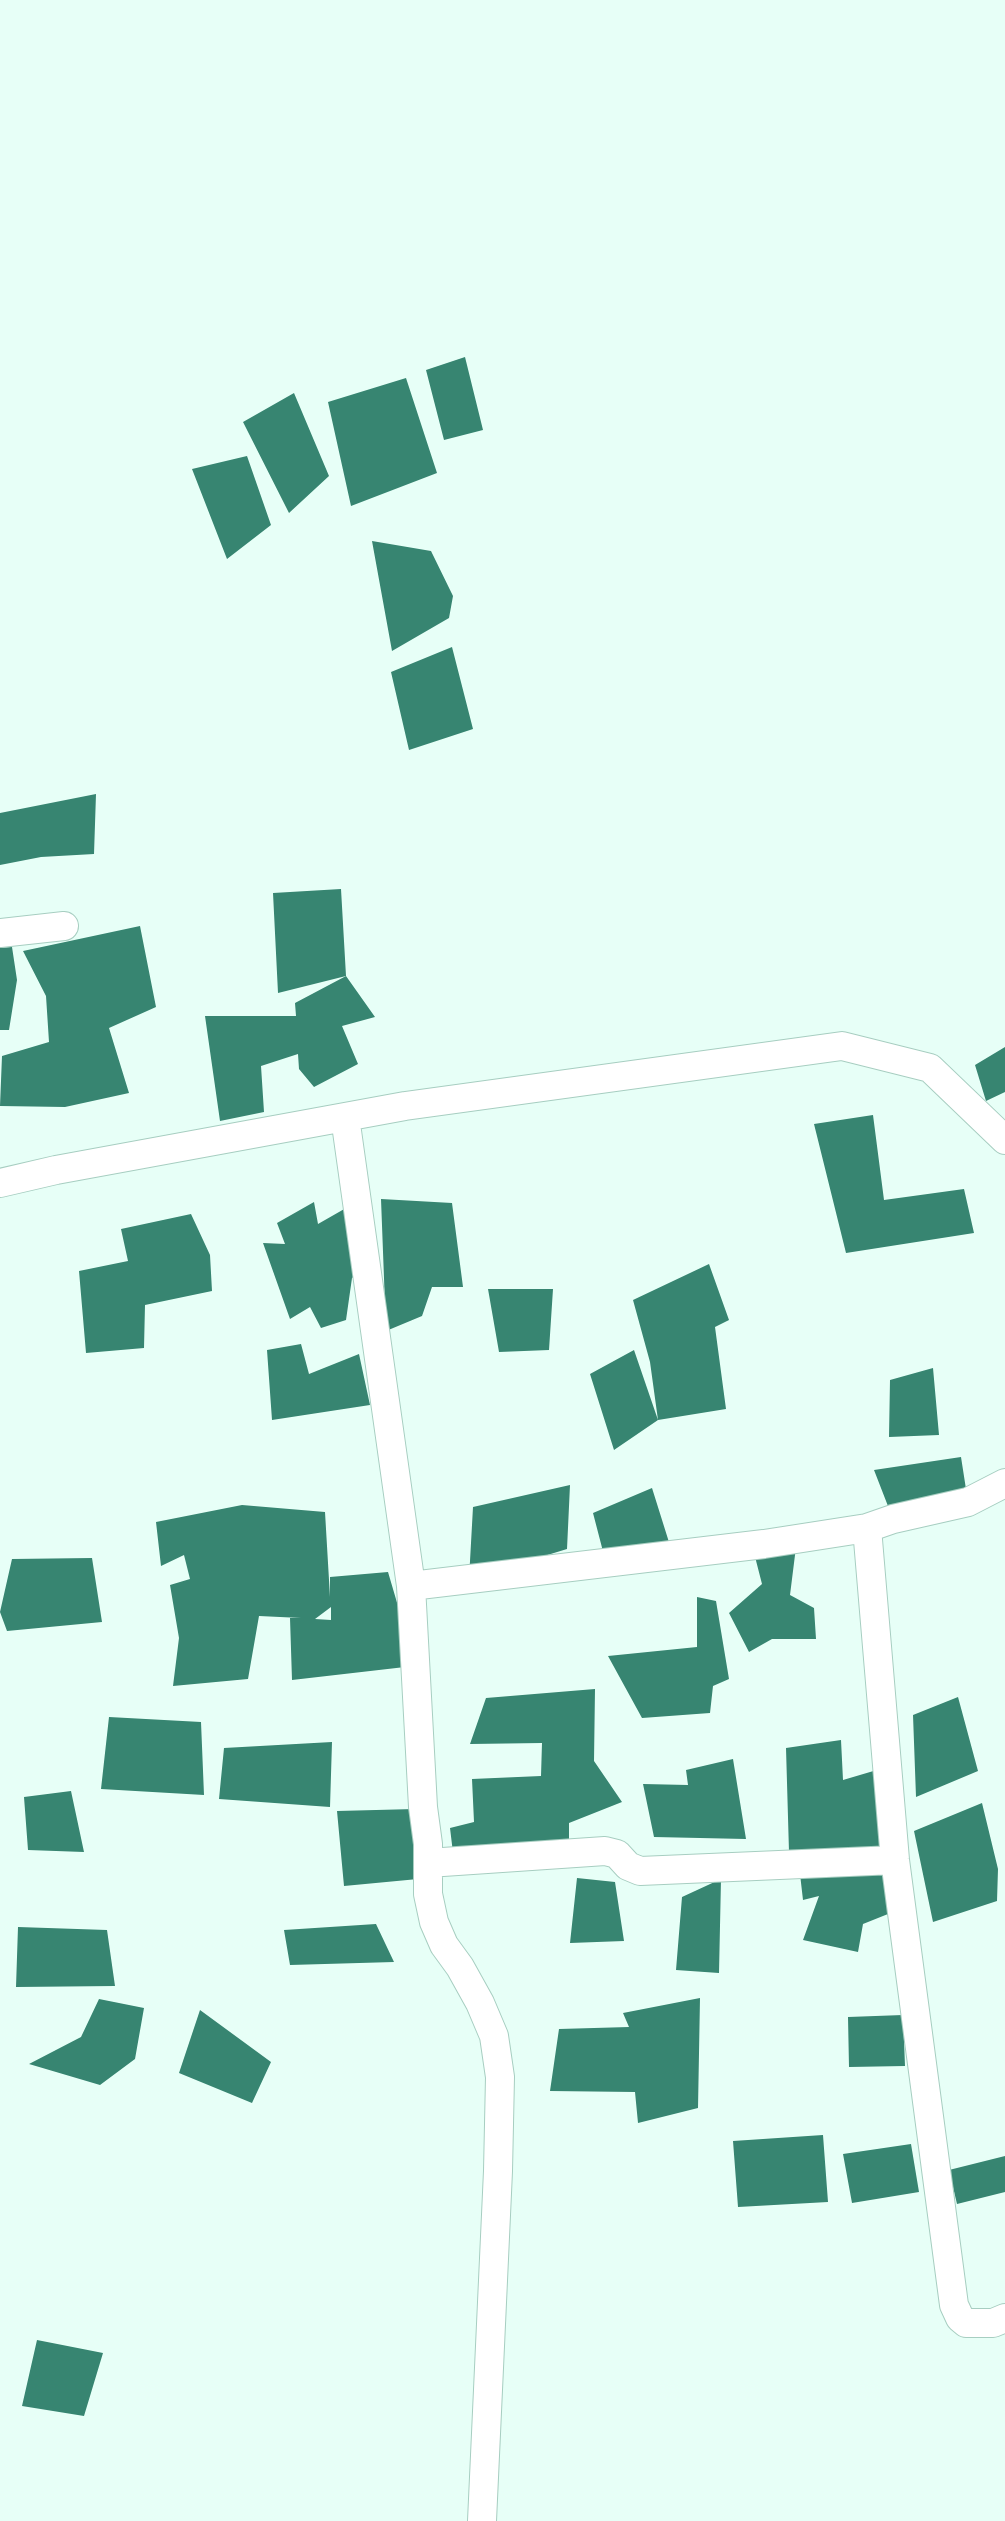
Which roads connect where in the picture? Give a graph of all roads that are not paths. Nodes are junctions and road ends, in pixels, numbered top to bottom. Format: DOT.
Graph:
graph roads {
  1 [pos="64,926"];
  2 [pos="0,933"];
  3 [pos="345,1117"];
  4 [pos="1005,1140"];
  5 [pos="0,1183"];
  6 [pos="1005,1483"];
  7 [pos="867,1528"];
  8 [pos="411,1586"];
  9 [pos="895,1860"];
  10 [pos="428,1863"];
  11 [pos="1005,2318"];
  12 [pos="482,2521"];
  1 -- 2 [label="street"];
  3 -- 4 [label="street"];
  3 -- 5 [label="street"];
  3 -- 8 [label="street"];
  6 -- 7 [label="street"];
  7 -- 8 [label="street"];
  7 -- 9 [label="street"];
  8 -- 10 [label="street"];
  9 -- 10 [label="street"];
  9 -- 11 [label="street"];
  10 -- 12 [label="street"];
}
